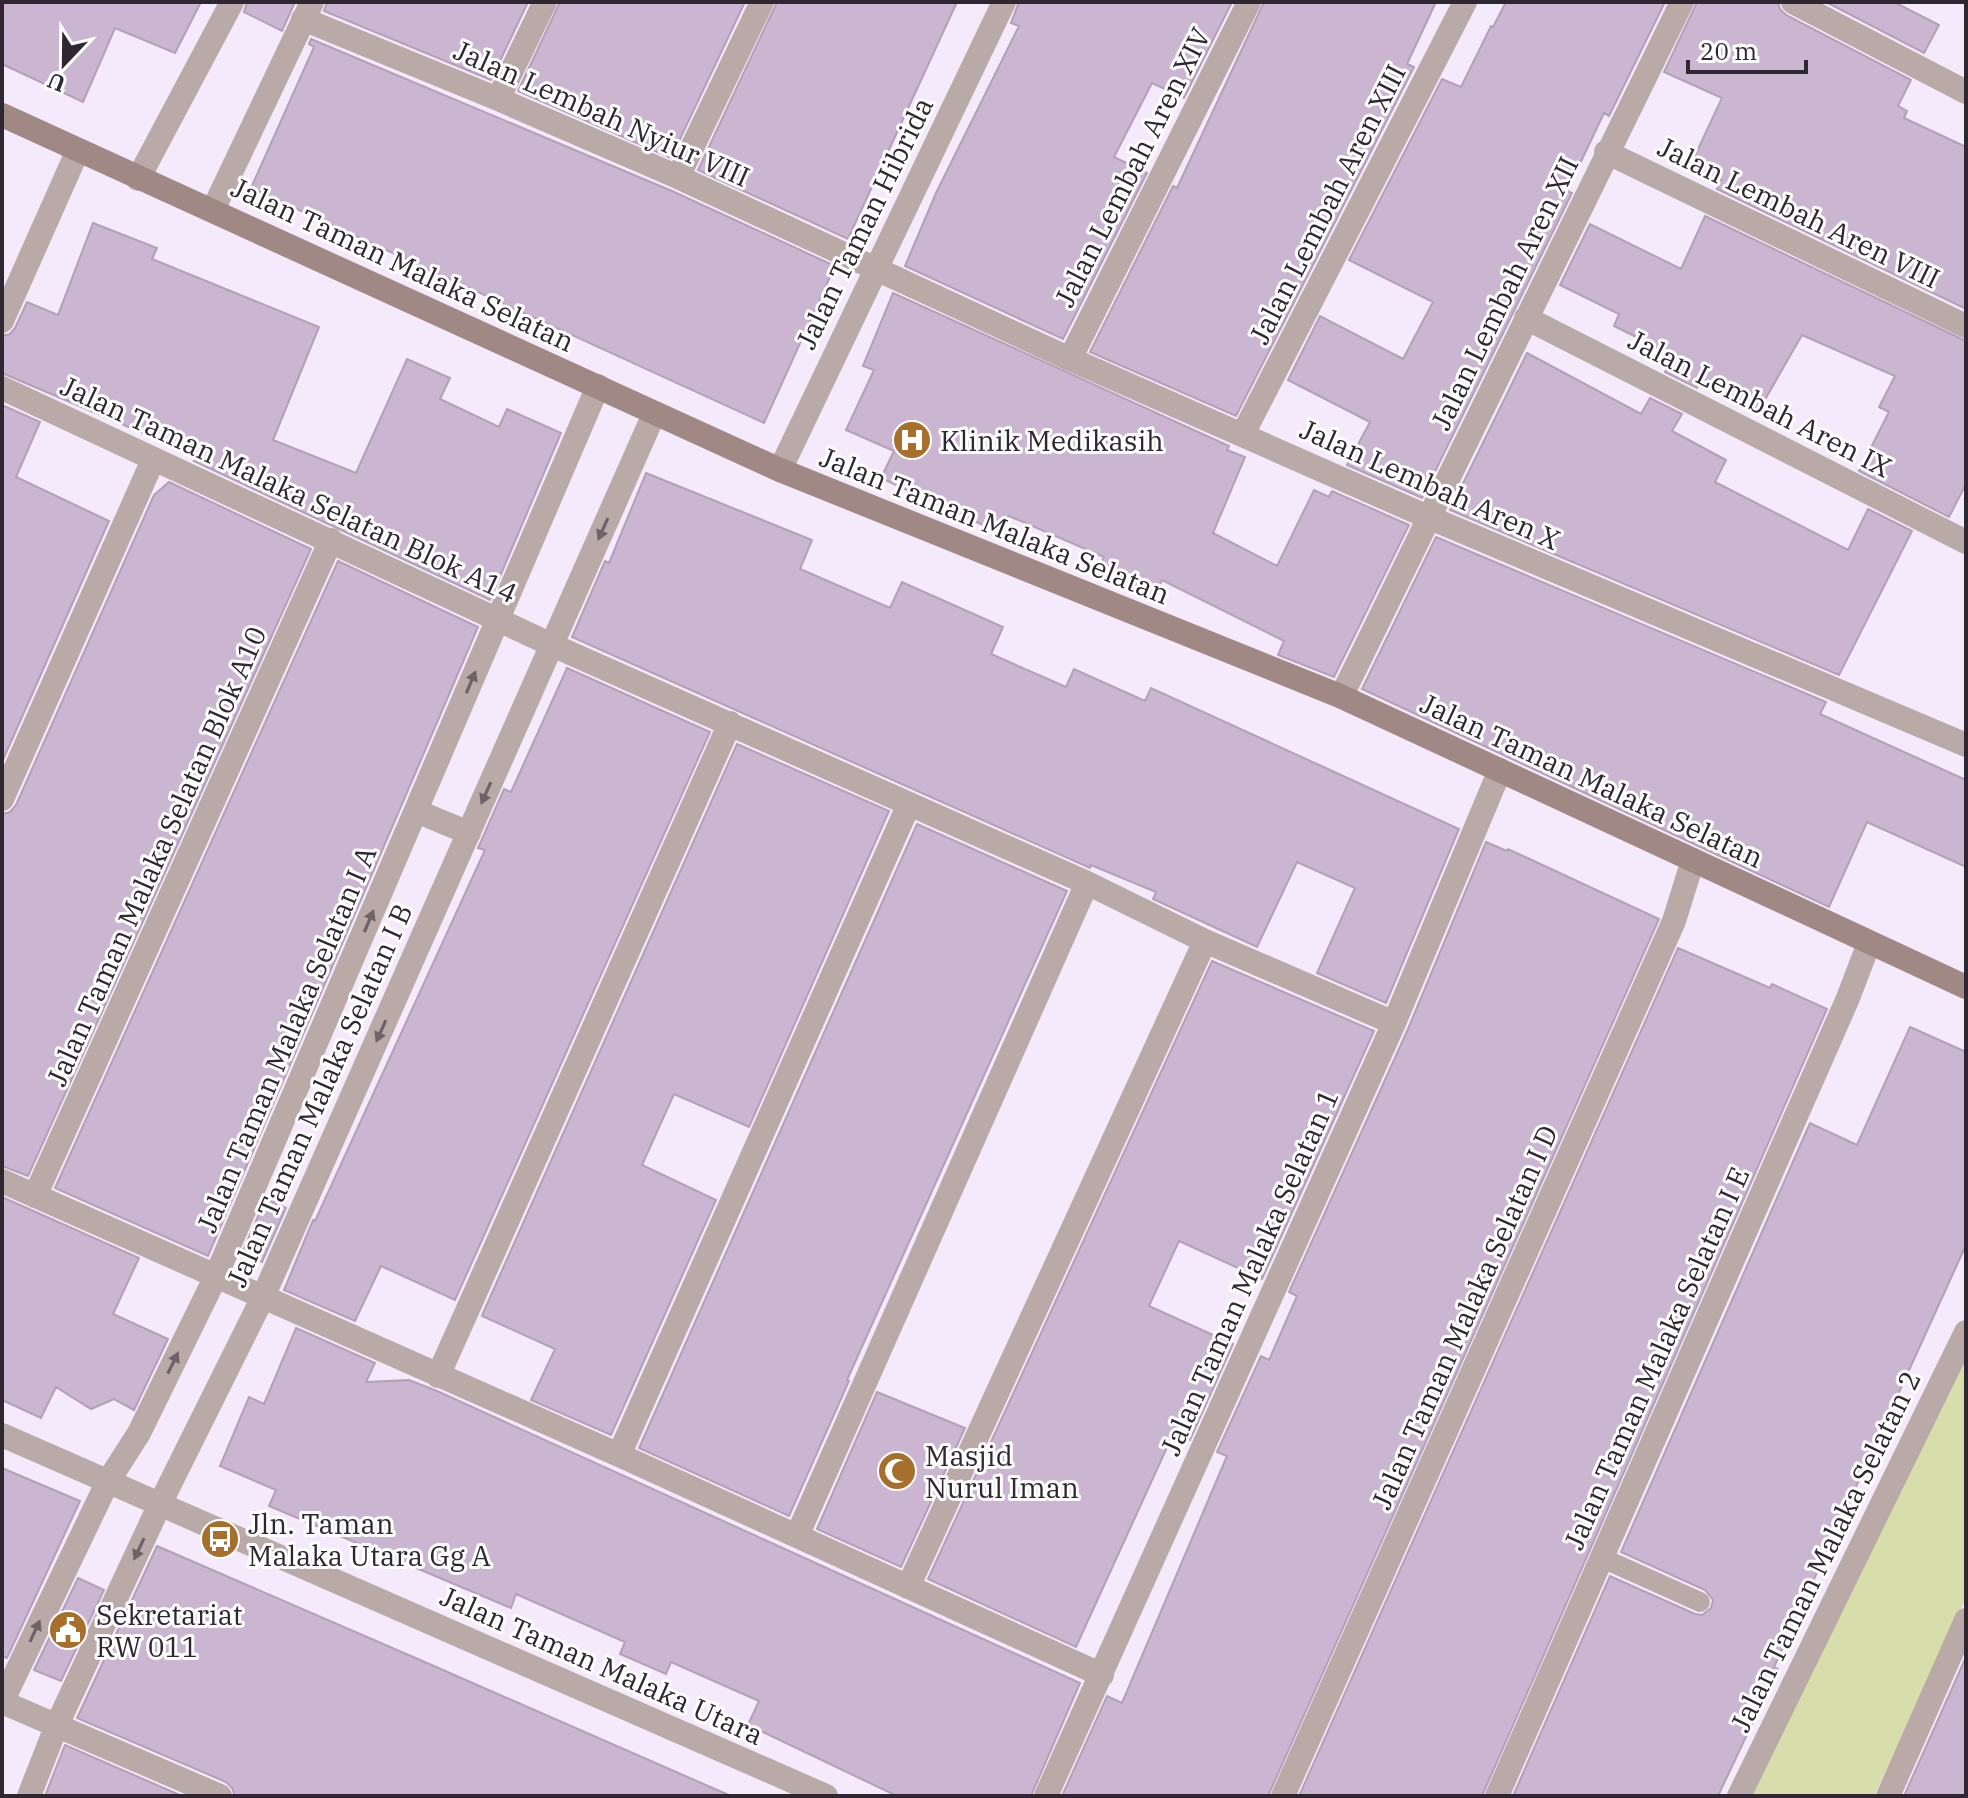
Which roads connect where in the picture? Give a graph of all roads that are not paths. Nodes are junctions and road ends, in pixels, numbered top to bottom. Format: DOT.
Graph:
graph roads {
  1 [pos="232,2"];
  2 [pos="545,2"];
  3 [pos="762,2"];
  4 [pos="1004,2"];
  5 [pos="1249,2"];
  6 [pos="1465,2"];
  7 [pos="1682,2"];
  8 [pos="1793,2"];
  9 [pos="308,10"];
  10 [pos="1963,82"];
  11 [pos="498,99"];
  12 [pos="2,115"];
  13 [pos="78,150"];
  14 [pos="1606,152"];
  15 [pos="678,177"];
  16 [pos="138,179"];
  17 [pos="213,210"];
  18 [pos="874,269"];
  19 [pos="1526,318"];
  20 [pos="2,321"];
  21 [pos="1966,326"];
  22 [pos="1070,359"];
  23 [pos="598,386"];
  24 [pos="2,388"];
  25 [pos="654,414"];
  26 [pos="1243,434"];
  27 [pos="153,460"];
  28 [pos="780,470"];
  29 [pos="1428,517"];
  30 [pos="331,540"];
  31 [pos="1966,542"];
  32 [pos="498,619"];
  33 [pos="552,645"];
  34 [pos="1340,696"];
  35 [pos="730,723"];
  36 [pos="1966,745"];
  37 [pos="1500,770"];
  38 [pos="2,799"];
  39 [pos="909,804"];
  40 [pos="416,811"];
  41 [pos="469,833"];
  42 [pos="1693,860"];
  43 [pos="1087,883"];
  44 [pos="1205,941"];
  45 [pos="1869,943"];
  46 [pos="1966,987"];
  47 [pos="1394,1023"];
  48 [pos="2,1181"];
  49 [pos="35,1196"];
  50 [pos="216,1276"];
  51 [pos="263,1297"];
  52 [pos="1966,1332"];
  53 [pos="438,1376"];
  54 [pos="2,1435"];
  55 [pos="619,1455"];
  56 [pos="107,1483"];
  57 [pos="160,1504"];
  58 [pos="797,1536"];
  59 [pos="1600,1557"];
  60 [pos="908,1587"];
  61 [pos="1700,1602"];
  62 [pos="1966,1620"];
  63 [pos="1102,1675"];
  64 [pos="2,1702"];
  65 [pos="56,1727"];
  66 [pos="797,1790"];
  67 [pos="29,1796"];
  68 [pos="220,1796"];
  69 [pos="826,1796"];
  70 [pos="1046,1796"];
  71 [pos="1283,1796"];
  72 [pos="1497,1796"];
  73 [pos="1739,1796"];
  74 [pos="1888,1796"];
  1 -- 16 [label="street"];
  2 -- 11 [label="street"];
  3 -- 15 [label="street"];
  4 -- 18 [label="street, Jalan Taman Hibrida"];
  5 -- 22 [label="street, Jalan Lembah Aren XIV"];
  6 -- 26 [label="street, Jalan Lembah Aren XIII"];
  7 -- 14 [label="street, Jalan Lembah Aren XII"];
  8 -- 10 [label="street"];
  9 -- 11 [label="street, Jalan Lembah Nyiur VIII"];
  9 -- 17 [label="street"];
  11 -- 15 [label="street, Jalan Lembah Nyiur VIII"];
  12 -- 13 [label="street, Jalan Taman Malaka Selatan"];
  13 -- 16 [label="street, Jalan Taman Malaka Selatan"];
  13 -- 20 [label="street"];
  14 -- 19 [label="street, Jalan Lembah Aren XII"];
  14 -- 21 [label="street, Jalan Lembah Aren VIII"];
  15 -- 18 [label="street, Jalan Lembah Nyiur VIII"];
  16 -- 17 [label="street, Jalan Taman Malaka Selatan"];
  17 -- 23 [label="street, Jalan Taman Malaka Selatan"];
  18 -- 22 [label="street, Jalan Lembah Aren X"];
  18 -- 28 [label="street, Jalan Taman Hibrida"];
  19 -- 29 [label="street, Jalan Lembah Aren XII"];
  19 -- 31 [label="street, Jalan Lembah Aren IX"];
  22 -- 26 [label="street, Jalan Lembah Aren X"];
  23 -- 25 [label="street, Jalan Taman Malaka Selatan"];
  23 -- 32 [label="street, Jalan Taman Malaka Selatan I A"];
  24 -- 27 [label="street, Jalan Taman Malaka Selatan Blok A14"];
  25 -- 28 [label="street, Jalan Taman Malaka Selatan"];
  25 -- 33 [label="street, Jalan Taman Malaka Selatan I B, one-way"];
  26 -- 29 [label="street, Jalan Lembah Aren X"];
  27 -- 30 [label="street, Jalan Taman Malaka Selatan Blok A14"];
  27 -- 38 [label="street"];
  28 -- 34 [label="street, Jalan Taman Malaka Selatan"];
  29 -- 34 [label="street, Jalan Lembah Aren XII"];
  29 -- 36 [label="street, Jalan Lembah Aren X"];
  30 -- 32 [label="street, Jalan Taman Malaka Selatan Blok A14"];
  30 -- 49 [label="street, Jalan Taman Malaka Selatan Blok A10"];
  32 -- 33 [label="street, Jalan Taman Malaka Selatan Blok A14"];
  40 -- 32 [label="street, Jalan Taman Malaka Selatan I A, one-way"];
  33 -- 35 [label="street, Jalan Taman Malaka Selatan Blok A14"];
  33 -- 41 [label="street, Jalan Taman Malaka Selatan I B, one-way"];
  34 -- 37 [label="street, Jalan Taman Malaka Selatan"];
  35 -- 39 [label="street, Jalan Taman Malaka Selatan Blok A14"];
  35 -- 53 [label="street"];
  37 -- 42 [label="street, Jalan Taman Malaka Selatan"];
  37 -- 47 [label="street, Jalan Taman Malaka Selatan 1"];
  39 -- 43 [label="street, Jalan Taman Malaka Selatan Blok A14"];
  39 -- 55 [label="street"];
  40 -- 41 [label="street"];
  50 -- 40 [label="street, Jalan Taman Malaka Selatan I A, one-way"];
  41 -- 51 [label="street, Jalan Taman Malaka Selatan I B, one-way"];
  42 -- 45 [label="street, Jalan Taman Malaka Selatan"];
  42 -- 71 [label="street, Jalan Taman Malaka Selatan I D"];
  43 -- 44 [label="street, Jalan Taman Malaka Selatan Blok A14"];
  43 -- 58 [label="street"];
  44 -- 47 [label="street, Jalan Taman Malaka Selatan Blok A14"];
  44 -- 60 [label="street"];
  45 -- 46 [label="street, Jalan Taman Malaka Selatan"];
  45 -- 59 [label="street, Jalan Taman Malaka Selatan I E"];
  47 -- 63 [label="street, Jalan Taman Malaka Selatan 1"];
  48 -- 49 [label="street"];
  49 -- 50 [label="street"];
  50 -- 51 [label="street"];
  56 -- 50 [label="street, Jalan Taman Malaka Selatan I A, one-way"];
  51 -- 53 [label="street"];
  51 -- 57 [label="street, Jalan Taman Malaka Selatan I B"];
  52 -- 73 [label="street, Jalan Taman Malaka Selatan 2"];
  53 -- 55 [label="street"];
  54 -- 56 [label="street, Jalan Taman Malaka Utara"];
  55 -- 58 [label="street"];
  56 -- 57 [label="street, Jalan Taman Malaka Utara"];
  64 -- 56 [label="street, Jalan Taman Malaka Selatan I A, one-way"];
  57 -- 65 [label="street, Jalan Taman Malaka Selatan I B, one-way"];
  57 -- 66 [label="street, Jalan Taman Malaka Utara"];
  58 -- 60 [label="street"];
  59 -- 61 [label="lane"];
  59 -- 72 [label="street, Jalan Taman Malaka Selatan I E"];
  60 -- 63 [label="street"];
  62 -- 74 [label="street"];
  63 -- 70 [label="street, Jalan Taman Malaka Selatan 1"];
  64 -- 65 [label="street"];
  65 -- 67 [label="street, Jalan Taman Malaka Selatan I B"];
  65 -- 68 [label="street"];
  66 -- 69 [label="street, Jalan Taman Malaka Utara"];
}
